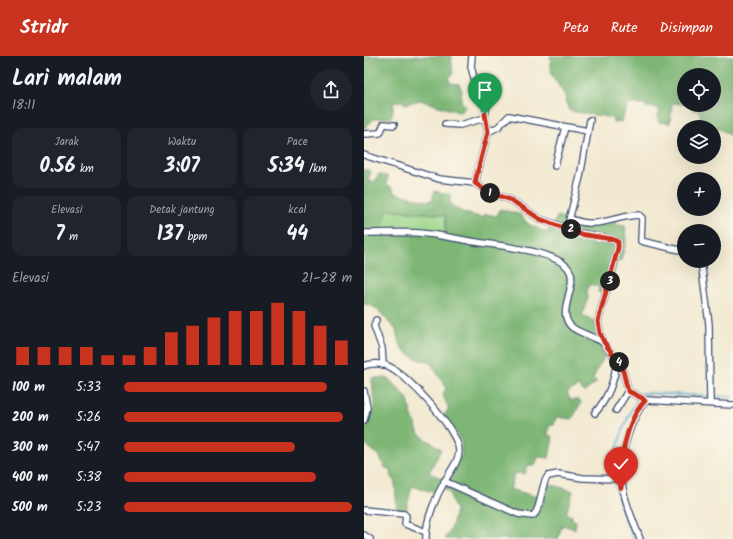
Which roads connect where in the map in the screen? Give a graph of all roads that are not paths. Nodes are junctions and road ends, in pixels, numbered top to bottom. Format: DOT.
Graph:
graph roads {
  1 [pos="472,56"];
  2 [pos="485,118"];
  3 [pos="590,120"];
  4 [pos="445,124"];
  5 [pos="394,125"];
  6 [pos="565,127"];
  7 [pos="588,131"];
  8 [pos="488,132"];
  9 [pos="364,134"];
  10 [pos="364,155"];
  11 [pos="555,166"];
  12 [pos="475,183"];
  13 [pos="570,219"];
  14 [pos="567,228"];
  15 [pos="364,233"];
  16 [pos="677,249"];
  17 [pos="701,268"];
  18 [pos="376,320"];
  19 [pos="604,342"];
  20 [pos="617,359"];
  21 [pos="383,365"];
  22 [pos="364,366"];
  23 [pos="364,391"];
  24 [pos="628,391"];
  25 [pos="644,399"];
  26 [pos="710,402"];
  27 [pos="733,405"];
  28 [pos="616,410"];
  29 [pos="595,413"];
  30 [pos="364,420"];
  31 [pos="616,479"];
  32 [pos="444,481"];
  33 [pos="364,510"];
  34 [pos="426,532"];
  35 [pos="364,535"];
  36 [pos="370,539"];
  37 [pos="426,539"];
  38 [pos="640,539"];
  1 -- 2 [label="street"];
  2 -- 4 [label="street"];
  2 -- 8 [label="street"];
  3 -- 7 [label="street"];
  5 -- 9 [label="street"];
  6 -- 7 [label="street"];
  6 -- 8 [label="street"];
  6 -- 11 [label="street"];
  7 -- 13 [label="street"];
  8 -- 12 [label="street"];
  10 -- 12 [label="street"];
  12 -- 14 [label="street"];
  13 -- 14 [label="street"];
  13 -- 16 [label="street"];
  14 -- 19 [label="street"];
  15 -- 19 [label="street"];
  17 -- 26 [label="street"];
  18 -- 21 [label="street"];
  19 -- 20 [label="street"];
  20 -- 24 [label="street"];
  20 -- 29 [label="street"];
  21 -- 22 [label="street"];
  21 -- 32 [label="street"];
  23 -- 30 [label="street"];
  24 -- 25 [label="street"];
  24 -- 28 [label="street"];
  25 -- 26 [label="street"];
  25 -- 31 [label="street"];
  26 -- 27 [label="street"];
  31 -- 32 [label="street"];
  31 -- 38 [label="street"];
  32 -- 34 [label="street"];
  33 -- 34 [label="street"];
  34 -- 37 [label="street"];
  35 -- 36 [label="street"];
}
